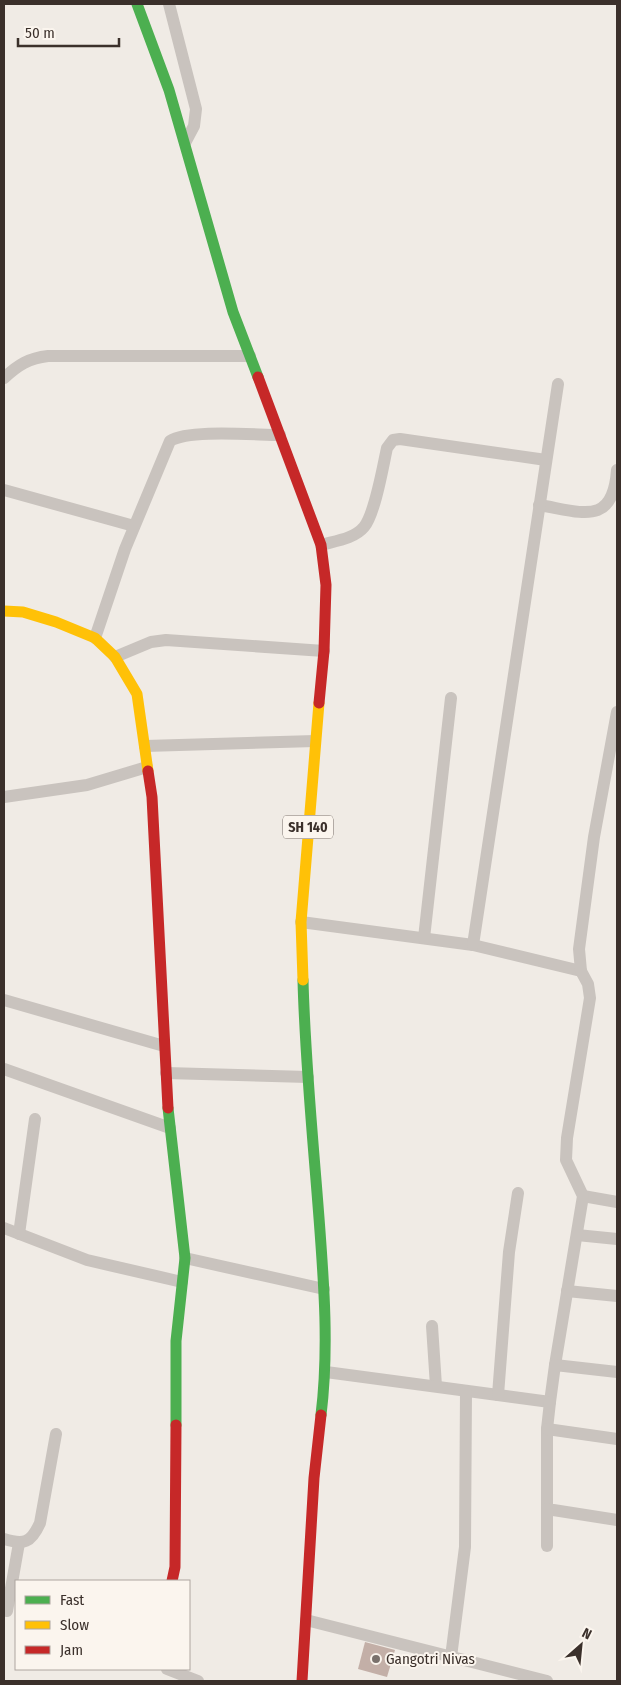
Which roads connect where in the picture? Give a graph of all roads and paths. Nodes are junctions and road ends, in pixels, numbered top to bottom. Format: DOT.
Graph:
graph roads {
  1 [pos="137,4"];
  2 [pos="169,4"];
  3 [pos="185,143"];
  4 [pos="250,356"];
  5 [pos="4,378"];
  6 [pos="558,384"];
  7 [pos="280,435"];
  8 [pos="546,460"];
  9 [pos="617,470"];
  10 [pos="4,490"];
  11 [pos="540,505"];
  12 [pos="134,526"];
  13 [pos="321,544"];
  14 [pos="4,611"];
  15 [pos="95,638"];
  16 [pos="324,651"];
  17 [pos="116,657"];
  18 [pos="451,698"];
  19 [pos="617,712"];
  20 [pos="314,741"];
  21 [pos="614,742"];
  22 [pos="145,746"];
  23 [pos="147,767"];
  24 [pos="4,796"];
  25 [pos="302,922"];
  26 [pos="424,938"];
  27 [pos="473,946"];
  28 [pos="581,971"];
  29 [pos="4,1000"];
  30 [pos="164,1046"];
  31 [pos="4,1069"];
  32 [pos="166,1073"];
  33 [pos="308,1077"];
  34 [pos="35,1120"];
  35 [pos="170,1128"];
  36 [pos="518,1193"];
  37 [pos="583,1196"];
  38 [pos="617,1202"];
  39 [pos="4,1228"];
  40 [pos="19,1234"];
  41 [pos="577,1235"];
  42 [pos="617,1239"];
  43 [pos="185,1258"];
  44 [pos="182,1282"];
  45 [pos="324,1289"];
  46 [pos="567,1291"];
  47 [pos="617,1296"];
  48 [pos="432,1326"];
  49 [pos="555,1365"];
  50 [pos="326,1372"];
  51 [pos="617,1372"];
  52 [pos="436,1386"];
  53 [pos="466,1391"];
  54 [pos="498,1395"];
  55 [pos="550,1402"];
  56 [pos="547,1429"];
  57 [pos="56,1434"];
  58 [pos="617,1439"];
  59 [pos="547,1509"];
  60 [pos="617,1520"];
  61 [pos="4,1539"];
  62 [pos="19,1543"];
  63 [pos="547,1546"];
  64 [pos="172,1580"];
  65 [pos="9,1612"];
  66 [pos="306,1620"];
  67 [pos="451,1657"];
  68 [pos="170,1670"];
  69 [pos="198,1681"];
  70 [pos="302,1681"];
  71 [pos="547,1681"];
  1 -- 3 [label="main road, SH 140"];
  2 -- 3 [label="street"];
  3 -- 4 [label="main road, SH 140"];
  4 -- 5 [label="street"];
  4 -- 7 [label="main road, SH 140"];
  6 -- 8 [label="street"];
  7 -- 12 [label="street"];
  7 -- 13 [label="main road, SH 140"];
  8 -- 11 [label="street"];
  8 -- 13 [label="street"];
  9 -- 11 [label="street"];
  10 -- 12 [label="street"];
  11 -- 27 [label="street"];
  12 -- 15 [label="street"];
  13 -- 16 [label="main road, SH 140"];
  14 -- 15 [label="main road"];
  15 -- 17 [label="main road"];
  16 -- 17 [label="street"];
  16 -- 20 [label="main road, SH 140"];
  17 -- 22 [label="main road"];
  18 -- 26 [label="street"];
  19 -- 21 [label="street"];
  20 -- 22 [label="street"];
  20 -- 25 [label="main road, SH 140"];
  21 -- 28 [label="street"];
  22 -- 23 [label="main road"];
  23 -- 24 [label="street"];
  23 -- 30 [label="main road"];
  25 -- 26 [label="street"];
  25 -- 33 [label="main road, SH 140"];
  26 -- 27 [label="street"];
  27 -- 28 [label="street"];
  28 -- 37 [label="street"];
  29 -- 30 [label="street"];
  30 -- 32 [label="main road"];
  31 -- 35 [label="street"];
  32 -- 33 [label="street"];
  32 -- 35 [label="main road"];
  33 -- 45 [label="main road, SH 140"];
  34 -- 40 [label="street"];
  35 -- 43 [label="main road"];
  36 -- 54 [label="street"];
  37 -- 38 [label="street"];
  37 -- 41 [label="street"];
  39 -- 40 [label="street"];
  40 -- 44 [label="street"];
  41 -- 42 [label="street"];
  41 -- 46 [label="street"];
  43 -- 44 [label="main road"];
  43 -- 45 [label="street"];
  44 -- 64 [label="main road"];
  45 -- 50 [label="main road, SH 140"];
  46 -- 47 [label="street"];
  46 -- 49 [label="street"];
  48 -- 52 [label="street"];
  49 -- 51 [label="street"];
  49 -- 55 [label="street"];
  50 -- 52 [label="street"];
  50 -- 66 [label="main road, SH 140"];
  52 -- 53 [label="street"];
  53 -- 54 [label="street"];
  53 -- 67 [label="street"];
  54 -- 55 [label="street"];
  55 -- 56 [label="street"];
  56 -- 58 [label="street"];
  56 -- 59 [label="street"];
  57 -- 62 [label="street"];
  59 -- 60 [label="street"];
  59 -- 63 [label="street"];
  61 -- 62 [label="street"];
  62 -- 65 [label="street"];
  66 -- 67 [label="street"];
  66 -- 70 [label="main road, SH 140"];
  67 -- 71 [label="street"];
  68 -- 69 [label="street"];
}
